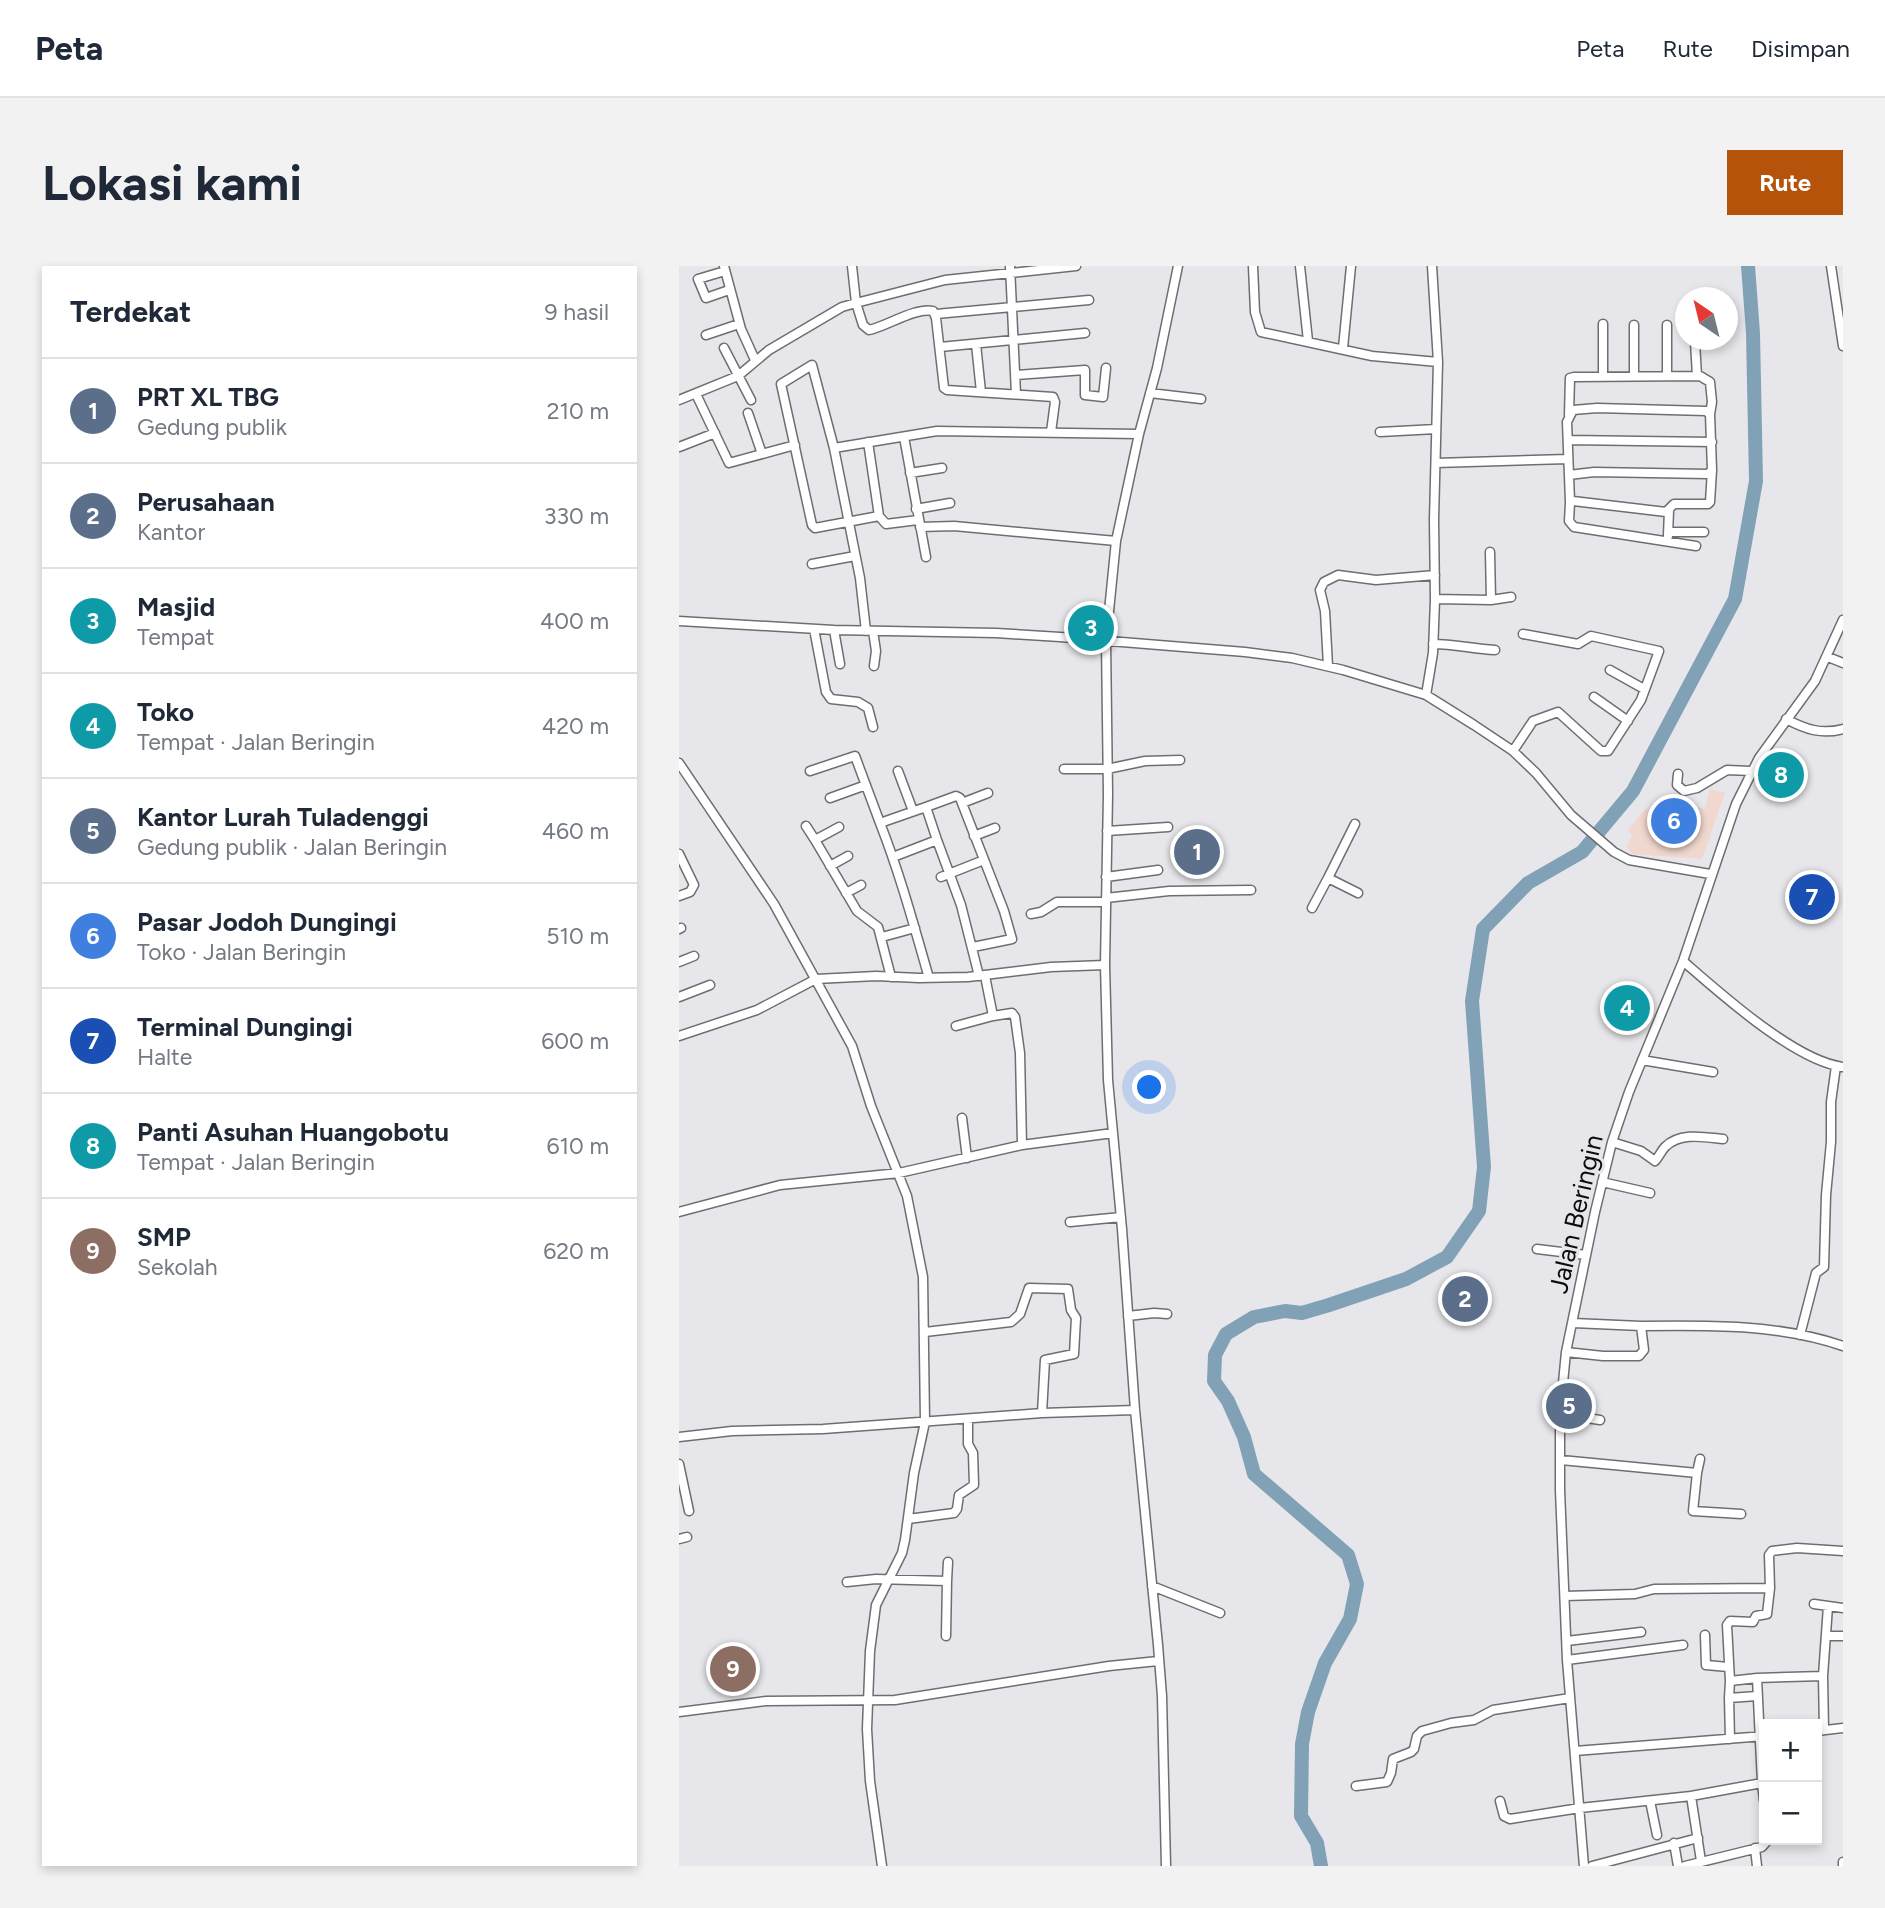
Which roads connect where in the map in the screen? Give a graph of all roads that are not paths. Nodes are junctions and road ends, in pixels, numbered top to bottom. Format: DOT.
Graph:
graph roads {
  1 [pos="862,266"];
  2 [pos="1076,266"];
  3 [pos="1178,266"];
  4 [pos="1253,266"];
  5 [pos="1300,266"];
  6 [pos="1352,266"];
  7 [pos="1432,266"];
  8 [pos="1831,266"];
  9 [pos="852,267"];
  10 [pos="725,268"];
  11 [pos="1010,270"];
  12 [pos="729,290"];
  13 [pos="1089,300"];
  14 [pos="856,303"];
  15 [pos="1013,306"];
  16 [pos="936,313"];
  17 [pos="739,324"];
  18 [pos="1603,324"];
  19 [pos="1634,325"];
  20 [pos="1667,325"];
  21 [pos="1085,333"];
  22 [pos="706,335"];
  23 [pos="1014,341"];
  24 [pos="1308,341"];
  25 [pos="976,344"];
  26 [pos="1843,346"];
  27 [pos="940,347"];
  28 [pos="724,348"];
  29 [pos="1343,348"];
  30 [pos="1695,350"];
  31 [pos="755,360"];
  32 [pos="1438,362"];
  33 [pos="1105,368"];
  34 [pos="1016,374"];
  35 [pos="738,376"];
  36 [pos="1634,376"];
  37 [pos="1667,376"];
  38 [pos="1697,376"];
  39 [pos="1603,377"];
  40 [pos="981,392"];
  41 [pos="1150,393"];
  42 [pos="696,394"];
  43 [pos="1016,394"];
  44 [pos="1201,399"];
  45 [pos="679,400"];
  46 [pos="751,400"];
  47 [pos="748,413"];
  48 [pos="1710,414"];
  49 [pos="1569,415"];
  50 [pos="1436,429"];
  51 [pos="1051,432"];
  52 [pos="1380,432"];
  53 [pos="715,433"];
  54 [pos="1139,434"];
  55 [pos="904,437"];
  56 [pos="1568,440"];
  57 [pos="868,442"];
  58 [pos="1712,442"];
  59 [pos="795,445"];
  60 [pos="679,447"];
  61 [pos="834,448"];
  62 [pos="762,454"];
  63 [pos="1568,460"];
  64 [pos="1436,463"];
  65 [pos="942,468"];
  66 [pos="1712,470"];
  67 [pos="910,473"];
  68 [pos="1569,475"];
  69 [pos="1570,502"];
  70 [pos="950,503"];
  71 [pos="916,509"];
  72 [pos="1669,510"];
  73 [pos="879,516"];
  74 [pos="848,522"];
  75 [pos="919,524"];
  76 [pos="1704,532"];
  77 [pos="1668,533"];
  78 [pos="1115,541"];
  79 [pos="1668,542"];
  80 [pos="1696,546"];
  81 [pos="1490,552"];
  82 [pos="855,556"];
  83 [pos="926,557"];
  84 [pos="812,564"];
  85 [pos="1435,575"];
  86 [pos="1511,597"];
  87 [pos="1435,599"];
  88 [pos="1491,600"];
  89 [pos="1843,620"];
  90 [pos="679,621"];
  91 [pos="814,629"];
  92 [pos="834,630"];
  93 [pos="869,631"];
  94 [pos="1523,634"];
  95 [pos="1106,641"];
  96 [pos="1433,644"];
  97 [pos="1495,650"];
  98 [pos="1828,657"];
  99 [pos="1843,663"];
  100 [pos="840,664"];
  101 [pos="874,666"];
  102 [pos="1328,666"];
  103 [pos="1610,670"];
  104 [pos="1644,690"];
  105 [pos="1426,695"];
  106 [pos="1594,698"];
  107 [pos="1786,719"];
  108 [pos="1628,721"];
  109 [pos="873,727"];
  110 [pos="1843,729"];
  111 [pos="1513,751"];
  112 [pos="1180,760"];
  113 [pos="679,763"];
  114 [pos="1107,768"];
  115 [pos="1064,769"];
  116 [pos="810,771"];
  117 [pos="898,771"];
  118 [pos="1751,771"];
  119 [pos="1678,775"];
  120 [pos="866,785"];
  121 [pos="988,793"];
  122 [pos="830,798"];
  123 [pos="962,803"];
  124 [pos="926,807"];
  125 [pos="913,811"];
  126 [pos="880,824"];
  127 [pos="1355,824"];
  128 [pos="806,826"];
  129 [pos="839,827"];
  130 [pos="1168,827"];
  131 [pos="995,828"];
  132 [pos="1107,831"];
  133 [pos="974,836"];
  134 [pos="815,840"];
  135 [pos="937,840"];
  136 [pos="848,856"];
  137 [pos="680,857"];
  138 [pos="893,857"];
  139 [pos="984,860"];
  140 [pos="829,866"];
  141 [pos="1158,870"];
  142 [pos="1710,874"];
  143 [pos="946,875"];
  144 [pos="1106,877"];
  145 [pos="1328,878"];
  146 [pos="861,885"];
  147 [pos="1251,890"];
  148 [pos="846,893"];
  149 [pos="1358,893"];
  150 [pos="679,896"];
  151 [pos="1106,900"];
  152 [pos="1312,908"];
  153 [pos="1031,914"];
  154 [pos="915,928"];
  155 [pos="882,937"];
  156 [pos="973,947"];
  157 [pos="693,958"];
  158 [pos="1682,961"];
  159 [pos="679,963"];
  160 [pos="1105,965"];
  161 [pos="980,971"];
  162 [pos="891,977"];
  163 [pos="929,978"];
  164 [pos="815,979"];
  165 [pos="709,987"];
  166 [pos="679,997"];
  167 [pos="993,1016"];
  168 [pos="956,1026"];
  169 [pos="679,1036"];
  170 [pos="1641,1060"];
  171 [pos="1840,1067"];
  172 [pos="1713,1072"];
  173 [pos="962,1118"];
  174 [pos="1113,1133"];
  175 [pos="1723,1139"];
  176 [pos="1612,1142"];
  177 [pos="1022,1145"];
  178 [pos="967,1158"];
  179 [pos="899,1173"];
  180 [pos="1602,1182"];
  181 [pos="1650,1193"];
  182 [pos="679,1212"];
  183 [pos="1121,1217"];
  184 [pos="1070,1222"];
  185 [pos="1537,1249"];
  186 [pos="1586,1255"];
  187 [pos="1167,1314"];
  188 [pos="1128,1316"];
  189 [pos="1573,1323"];
  190 [pos="1641,1326"];
  191 [pos="925,1332"];
  192 [pos="1800,1335"];
  193 [pos="1843,1346"];
  194 [pos="1566,1352"];
  195 [pos="1135,1410"];
  196 [pos="1042,1413"];
  197 [pos="1560,1413"];
  198 [pos="968,1419"];
  199 [pos="1600,1420"];
  200 [pos="925,1422"];
  201 [pos="679,1437"];
  202 [pos="1700,1459"];
  203 [pos="1561,1460"];
  204 [pos="679,1464"];
  205 [pos="1697,1473"];
  206 [pos="689,1511"];
  207 [pos="1741,1514"];
  208 [pos="908,1518"];
  209 [pos="1843,1551"];
  210 [pos="948,1562"];
  211 [pos="887,1580"];
  212 [pos="947,1581"];
  213 [pos="847,1582"];
  214 [pos="1153,1586"];
  215 [pos="1770,1588"];
  216 [pos="1565,1596"];
  217 [pos="1814,1604"];
  218 [pos="1828,1606"];
  219 [pos="1843,1608"];
  220 [pos="1220,1613"];
  221 [pos="1641,1632"];
  222 [pos="1705,1635"];
  223 [pos="947,1636"];
  224 [pos="1826,1636"];
  225 [pos="1843,1636"];
  226 [pos="1567,1642"];
  227 [pos="1683,1645"];
  228 [pos="1567,1660"];
  229 [pos="1158,1661"];
  230 [pos="1728,1667"];
  231 [pos="1823,1676"];
  232 [pos="1756,1678"];
  233 [pos="1730,1681"];
  234 [pos="1758,1696"];
  235 [pos="1570,1698"];
  236 [pos="1729,1698"];
  237 [pos="868,1700"];
  238 [pos="679,1712"];
  239 [pos="1760,1719"];
  240 [pos="1821,1719"];
  241 [pos="1843,1728"];
  242 [pos="1822,1731"];
  243 [pos="1759,1736"];
  244 [pos="1730,1739"];
  245 [pos="1575,1751"];
  246 [pos="1759,1784"];
  247 [pos="1356,1786"];
  248 [pos="1691,1796"];
  249 [pos="1500,1801"];
  250 [pos="1650,1801"];
  251 [pos="1580,1808"];
  252 [pos="1657,1835"];
  253 [pos="1698,1838"];
  254 [pos="1674,1843"];
  255 [pos="1766,1845"];
  256 [pos="1755,1848"];
  257 [pos="1702,1861"];
  258 [pos="882,1866"];
  259 [pos="1166,1866"];
  260 [pos="1584,1866"];
  261 [pos="1592,1866"];
  262 [pos="1678,1866"];
  263 [pos="1685,1866"];
  264 [pos="1758,1866"];
  1 -- 9 [label="street"];
  2 -- 11 [label="street"];
  3 -- 41 [label="street"];
  4 -- 24 [label="street"];
  5 -- 24 [label="street"];
  6 -- 29 [label="street"];
  7 -- 32 [label="street"];
  8 -- 26 [label="street"];
  9 -- 14 [label="street"];
  10 -- 12 [label="street"];
  10 -- 12 [label="street"];
  11 -- 14 [label="street"];
  11 -- 15 [label="street"];
  12 -- 17 [label="street"];
  13 -- 15 [label="street"];
  14 -- 16 [label="street"];
  14 -- 31 [label="street"];
  15 -- 16 [label="street"];
  15 -- 23 [label="street"];
  16 -- 27 [label="street"];
  17 -- 22 [label="street"];
  17 -- 31 [label="street"];
  18 -- 39 [label="street"];
  19 -- 36 [label="street"];
  20 -- 37 [label="street"];
  21 -- 23 [label="street"];
  23 -- 25 [label="street"];
  23 -- 34 [label="street"];
  24 -- 29 [label="street"];
  25 -- 27 [label="street"];
  25 -- 40 [label="street"];
  27 -- 40 [label="street"];
  28 -- 35 [label="street"];
  29 -- 32 [label="street"];
  30 -- 38 [label="street"];
  31 -- 35 [label="street"];
  32 -- 50 [label="street"];
  33 -- 34 [label="street"];
  34 -- 43 [label="street"];
  35 -- 42 [label="street"];
  35 -- 46 [label="street"];
  36 -- 37 [label="street"];
  36 -- 39 [label="street"];
  37 -- 38 [label="street"];
  38 -- 48 [label="street"];
  39 -- 49 [label="street"];
  40 -- 43 [label="street"];
  41 -- 44 [label="street"];
  41 -- 54 [label="street"];
  42 -- 45 [label="street"];
  42 -- 53 [label="street"];
  43 -- 51 [label="street"];
  47 -- 62 [label="street"];
  48 -- 49 [label="street"];
  48 -- 58 [label="street"];
  49 -- 56 [label="street"];
  50 -- 52 [label="street"];
  50 -- 64 [label="street"];
  51 -- 54 [label="street"];
  51 -- 55 [label="street"];
  53 -- 60 [label="street"];
  53 -- 62 [label="street"];
  54 -- 78 [label="street"];
  55 -- 57 [label="street"];
  55 -- 67 [label="street"];
  56 -- 58 [label="street"];
  56 -- 63 [label="street"];
  57 -- 61 [label="street"];
  57 -- 73 [label="street"];
  58 -- 66 [label="street"];
  59 -- 61 [label="street"];
  59 -- 62 [label="street"];
  59 -- 74 [label="street"];
  61 -- 74 [label="street"];
  63 -- 64 [label="street"];
  63 -- 68 [label="street"];
  64 -- 85 [label="street"];
  65 -- 67 [label="street"];
  66 -- 68 [label="street"];
  66 -- 72 [label="street"];
  67 -- 71 [label="street"];
  68 -- 69 [label="street"];
  69 -- 72 [label="street"];
  69 -- 79 [label="street"];
  70 -- 71 [label="street"];
  71 -- 75 [label="street"];
  72 -- 77 [label="street"];
  73 -- 74 [label="street"];
  73 -- 75 [label="street"];
  74 -- 82 [label="street"];
  75 -- 78 [label="street"];
  75 -- 83 [label="street"];
  76 -- 77 [label="street"];
  77 -- 79 [label="street"];
  78 -- 95 [label="street"];
  79 -- 80 [label="street"];
  81 -- 88 [label="street"];
  82 -- 84 [label="street"];
  82 -- 93 [label="street"];
  85 -- 87 [label="street"];
  85 -- 102 [label="street"];
  86 -- 88 [label="street"];
  87 -- 88 [label="street"];
  87 -- 96 [label="street"];
  89 -- 98 [label="street, Jalan Beringin"];
  90 -- 91 [label="street"];
  91 -- 92 [label="street"];
  91 -- 109 [label="street"];
  92 -- 93 [label="street"];
  92 -- 100 [label="street"];
  93 -- 95 [label="street"];
  93 -- 101 [label="street"];
  94 -- 104 [label="street"];
  95 -- 102 [label="street"];
  95 -- 114 [label="street"];
  96 -- 97 [label="street"];
  96 -- 105 [label="street"];
  98 -- 99 [label="street"];
  98 -- 107 [label="street, Jalan Beringin"];
  102 -- 105 [label="street"];
  103 -- 104 [label="street"];
  104 -- 108 [label="street"];
  105 -- 111 [label="street"];
  106 -- 108 [label="street"];
  107 -- 110 [label="street"];
  107 -- 118 [label="street, Jalan Beringin"];
  108 -- 111 [label="street"];
  111 -- 142 [label="street"];
  112 -- 114 [label="street"];
  113 -- 164 [label="street"];
  114 -- 115 [label="street"];
  114 -- 132 [label="street"];
  116 -- 120 [label="street"];
  117 -- 125 [label="street"];
  118 -- 119 [label="street"];
  118 -- 142 [label="street, Jalan Beringin"];
  120 -- 122 [label="street"];
  120 -- 126 [label="street"];
  121 -- 123 [label="street"];
  123 -- 124 [label="street"];
  123 -- 133 [label="street"];
  124 -- 125 [label="street"];
  124 -- 135 [label="street"];
  125 -- 126 [label="street"];
  126 -- 138 [label="street"];
  127 -- 145 [label="street"];
  128 -- 134 [label="street"];
  129 -- 134 [label="street"];
  130 -- 132 [label="street"];
  131 -- 133 [label="street"];
  132 -- 144 [label="street"];
  133 -- 139 [label="street"];
  134 -- 140 [label="street"];
  135 -- 138 [label="street"];
  135 -- 143 [label="street"];
  136 -- 140 [label="street"];
  137 -- 150 [label="street"];
  138 -- 154 [label="street"];
  139 -- 143 [label="street"];
  139 -- 156 [label="street"];
  140 -- 148 [label="street"];
  141 -- 144 [label="street"];
  142 -- 158 [label="street, Jalan Beringin"];
  143 -- 156 [label="street"];
  144 -- 151 [label="street"];
  145 -- 149 [label="street"];
  145 -- 152 [label="street"];
  146 -- 148 [label="street"];
  147 -- 151 [label="street"];
  148 -- 155 [label="street"];
  151 -- 153 [label="street"];
  151 -- 160 [label="street"];
  154 -- 155 [label="street"];
  154 -- 163 [label="street"];
  155 -- 162 [label="street"];
  156 -- 161 [label="street"];
  157 -- 159 [label="street"];
  158 -- 170 [label="street, Jalan Beringin"];
  158 -- 171 [label="street"];
  160 -- 161 [label="street"];
  160 -- 174 [label="street"];
  161 -- 163 [label="street"];
  161 -- 167 [label="street"];
  162 -- 163 [label="street"];
  162 -- 164 [label="street"];
  164 -- 169 [label="street"];
  164 -- 179 [label="street"];
  165 -- 166 [label="street"];
  167 -- 168 [label="street"];
  167 -- 177 [label="street"];
  170 -- 172 [label="street"];
  170 -- 176 [label="street, Jalan Beringin"];
  171 -- 192 [label="street"];
  173 -- 178 [label="street"];
  174 -- 177 [label="street"];
  174 -- 183 [label="street"];
  175 -- 176 [label="street"];
  176 -- 180 [label="street, Jalan Beringin"];
  177 -- 178 [label="street"];
  178 -- 179 [label="street"];
  179 -- 182 [label="street"];
  179 -- 191 [label="street"];
  180 -- 181 [label="street"];
  180 -- 186 [label="street, Jalan Beringin"];
  183 -- 184 [label="street"];
  183 -- 188 [label="street"];
  185 -- 186 [label="street"];
  186 -- 189 [label="street, Jalan Beringin"];
  187 -- 188 [label="street"];
  188 -- 195 [label="street"];
  189 -- 190 [label="street"];
  189 -- 194 [label="street, Jalan Beringin"];
  190 -- 192 [label="street"];
  190 -- 194 [label="street"];
  191 -- 196 [label="street"];
  191 -- 200 [label="street"];
  192 -- 193 [label="street"];
  194 -- 197 [label="street, Jalan Beringin"];
  195 -- 196 [label="street"];
  195 -- 214 [label="street"];
  196 -- 198 [label="street"];
  197 -- 199 [label="street"];
  197 -- 203 [label="street, Jalan Beringin"];
  198 -- 200 [label="street"];
  198 -- 208 [label="street"];
  200 -- 201 [label="street"];
  200 -- 208 [label="street"];
  202 -- 205 [label="street"];
  203 -- 205 [label="street"];
  203 -- 216 [label="street, Jalan Beringin"];
  204 -- 206 [label="street"];
  205 -- 207 [label="street"];
  208 -- 211 [label="street"];
  209 -- 215 [label="street"];
  210 -- 212 [label="street"];
  211 -- 212 [label="street"];
  211 -- 213 [label="street"];
  211 -- 237 [label="street"];
  212 -- 223 [label="street"];
  214 -- 220 [label="street"];
  214 -- 229 [label="street"];
  215 -- 216 [label="street"];
  215 -- 230 [label="street"];
  216 -- 226 [label="street, Jalan Beringin"];
  217 -- 218 [label="street"];
  218 -- 219 [label="street"];
  218 -- 224 [label="street"];
  221 -- 226 [label="street"];
  222 -- 230 [label="street"];
  224 -- 225 [label="street"];
  224 -- 231 [label="street"];
  226 -- 228 [label="street, Jalan Beringin"];
  227 -- 228 [label="street"];
  228 -- 235 [label="street, Jalan Beringin"];
  229 -- 237 [label="street"];
  229 -- 259 [label="street"];
  230 -- 233 [label="street"];
  231 -- 232 [label="street"];
  231 -- 240 [label="street"];
  232 -- 233 [label="street"];
  232 -- 234 [label="street"];
  233 -- 236 [label="street"];
  234 -- 236 [label="street"];
  234 -- 239 [label="street"];
  235 -- 245 [label="street, Jalan Beringin"];
  235 -- 247 [label="street"];
  236 -- 244 [label="street"];
  237 -- 238 [label="street"];
  237 -- 258 [label="street"];
  241 -- 242 [label="street"];
  243 -- 244 [label="street"];
  244 -- 245 [label="street"];
  245 -- 251 [label="street, Jalan Beringin"];
  246 -- 248 [label="street"];
  248 -- 250 [label="street"];
  248 -- 253 [label="street"];
  249 -- 251 [label="street"];
  250 -- 251 [label="street"];
  250 -- 252 [label="street"];
  251 -- 260 [label="street, Jalan Beringin"];
  253 -- 254 [label="street"];
  253 -- 257 [label="street"];
  254 -- 261 [label="street"];
  254 -- 262 [label="street"];
  255 -- 256 [label="street"];
  256 -- 257 [label="street"];
  256 -- 264 [label="street"];
  257 -- 263 [label="street"];
}
